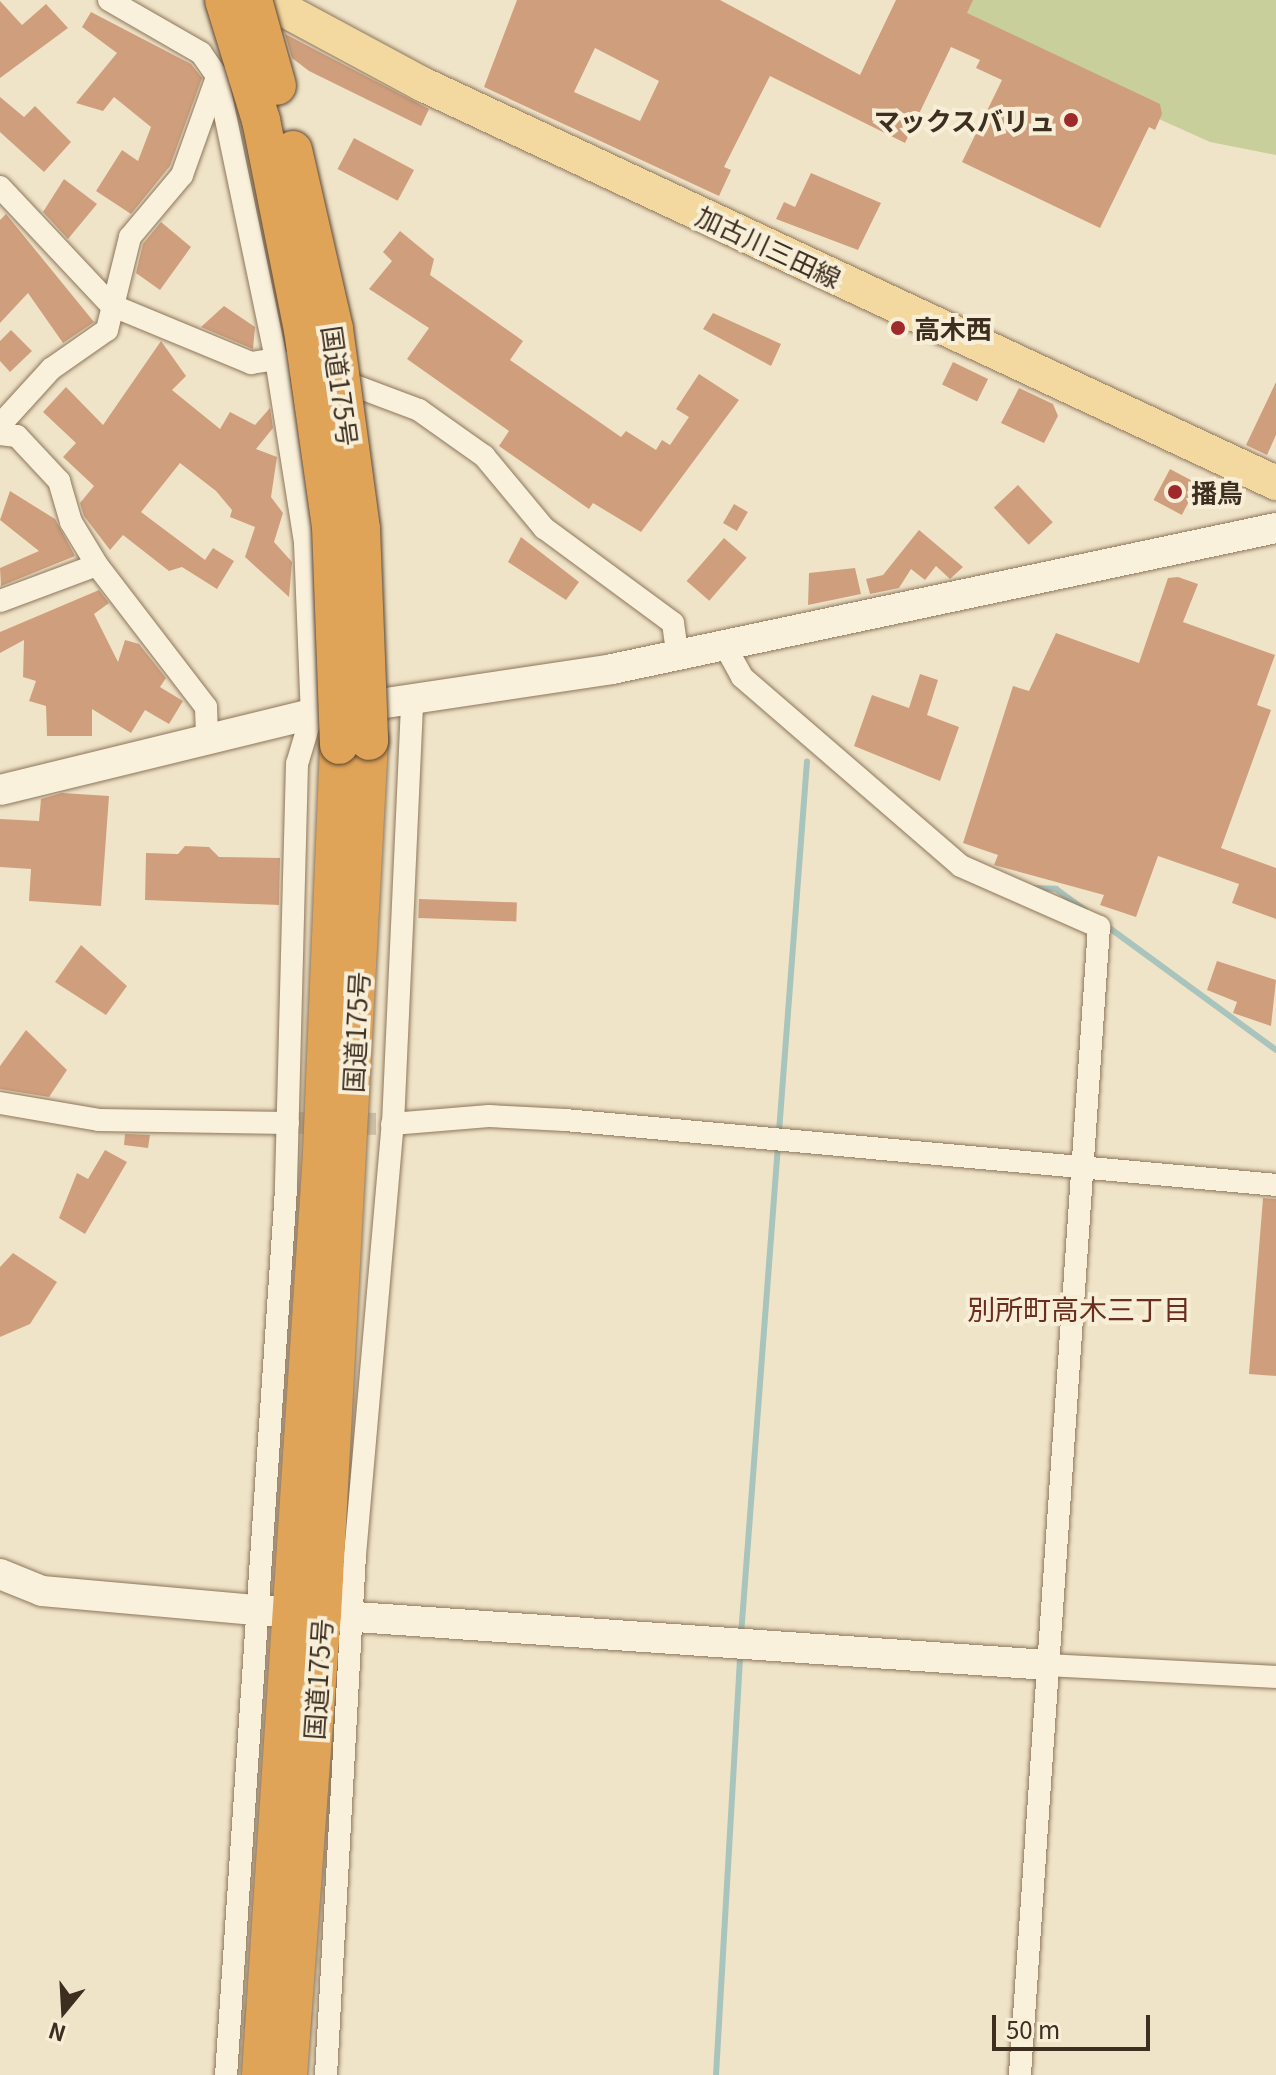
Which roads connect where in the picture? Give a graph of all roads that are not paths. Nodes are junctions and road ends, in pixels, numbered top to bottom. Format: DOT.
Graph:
graph roads {
  1 [pos="109,0"];
  2 [pos="266,0"];
  3 [pos="239,8"];
  4 [pos="217,76"];
  5 [pos="0,187"];
  6 [pos="111,305"];
  7 [pos="276,359"];
  8 [pos="0,425"];
  9 [pos="0,434"];
  10 [pos="1276,483"];
  11 [pos="1276,528"];
  12 [pos="97,565"];
  13 [pos="0,601"];
  14 [pos="725,646"];
  15 [pos="677,653"];
  16 [pos="412,704"];
  17 [pos="312,714"];
  18 [pos="207,740"];
  19 [pos="0,790"];
  20 [pos="0,1103"];
  21 [pos="288,1123"];
  22 [pos="392,1124"];
  23 [pos="1084,1170"];
  24 [pos="1276,1185"];
  25 [pos="0,1574"];
  26 [pos="306,1613"];
  27 [pos="1048,1665"];
  28 [pos="1276,1677"];
  29 [pos="226,2075"];
  30 [pos="261,2075"];
  31 [pos="288,2075"];
  32 [pos="326,2075"];
  33 [pos="1020,2075"];
  1 -- 4 [label="street"];
  2 -- 10 [label="main road, 加古川三田線"];
  3 -- 4 [label="street"];
  3 -- 26 [label="highway, 国道175号, bridge"];
  4 -- 6 [label="street"];
  4 -- 7 [label="street"];
  5 -- 6 [label="street"];
  6 -- 7 [label="street"];
  6 -- 8 [label="street"];
  7 -- 15 [label="street"];
  7 -- 17 [label="street"];
  9 -- 12 [label="street"];
  11 -- 14 [label="street"];
  12 -- 13 [label="street"];
  12 -- 18 [label="street"];
  14 -- 15 [label="street"];
  14 -- 23 [label="street"];
  15 -- 16 [label="street"];
  16 -- 17 [label="street"];
  16 -- 22 [label="street"];
  17 -- 18 [label="street"];
  17 -- 21 [label="street"];
  18 -- 19 [label="street"];
  20 -- 21 [label="street"];
  21 -- 26 [label="street"];
  22 -- 23 [label="street"];
  22 -- 26 [label="street"];
  23 -- 24 [label="street"];
  23 -- 27 [label="street"];
  25 -- 26 [label="street"];
  26 -- 27 [label="street"];
  26 -- 29 [label="street"];
  26 -- 30 [label="highway, 国道175号"];
  26 -- 31 [label="highway, 国道175号"];
  26 -- 32 [label="street"];
  27 -- 28 [label="street"];
  27 -- 33 [label="street"];
}
